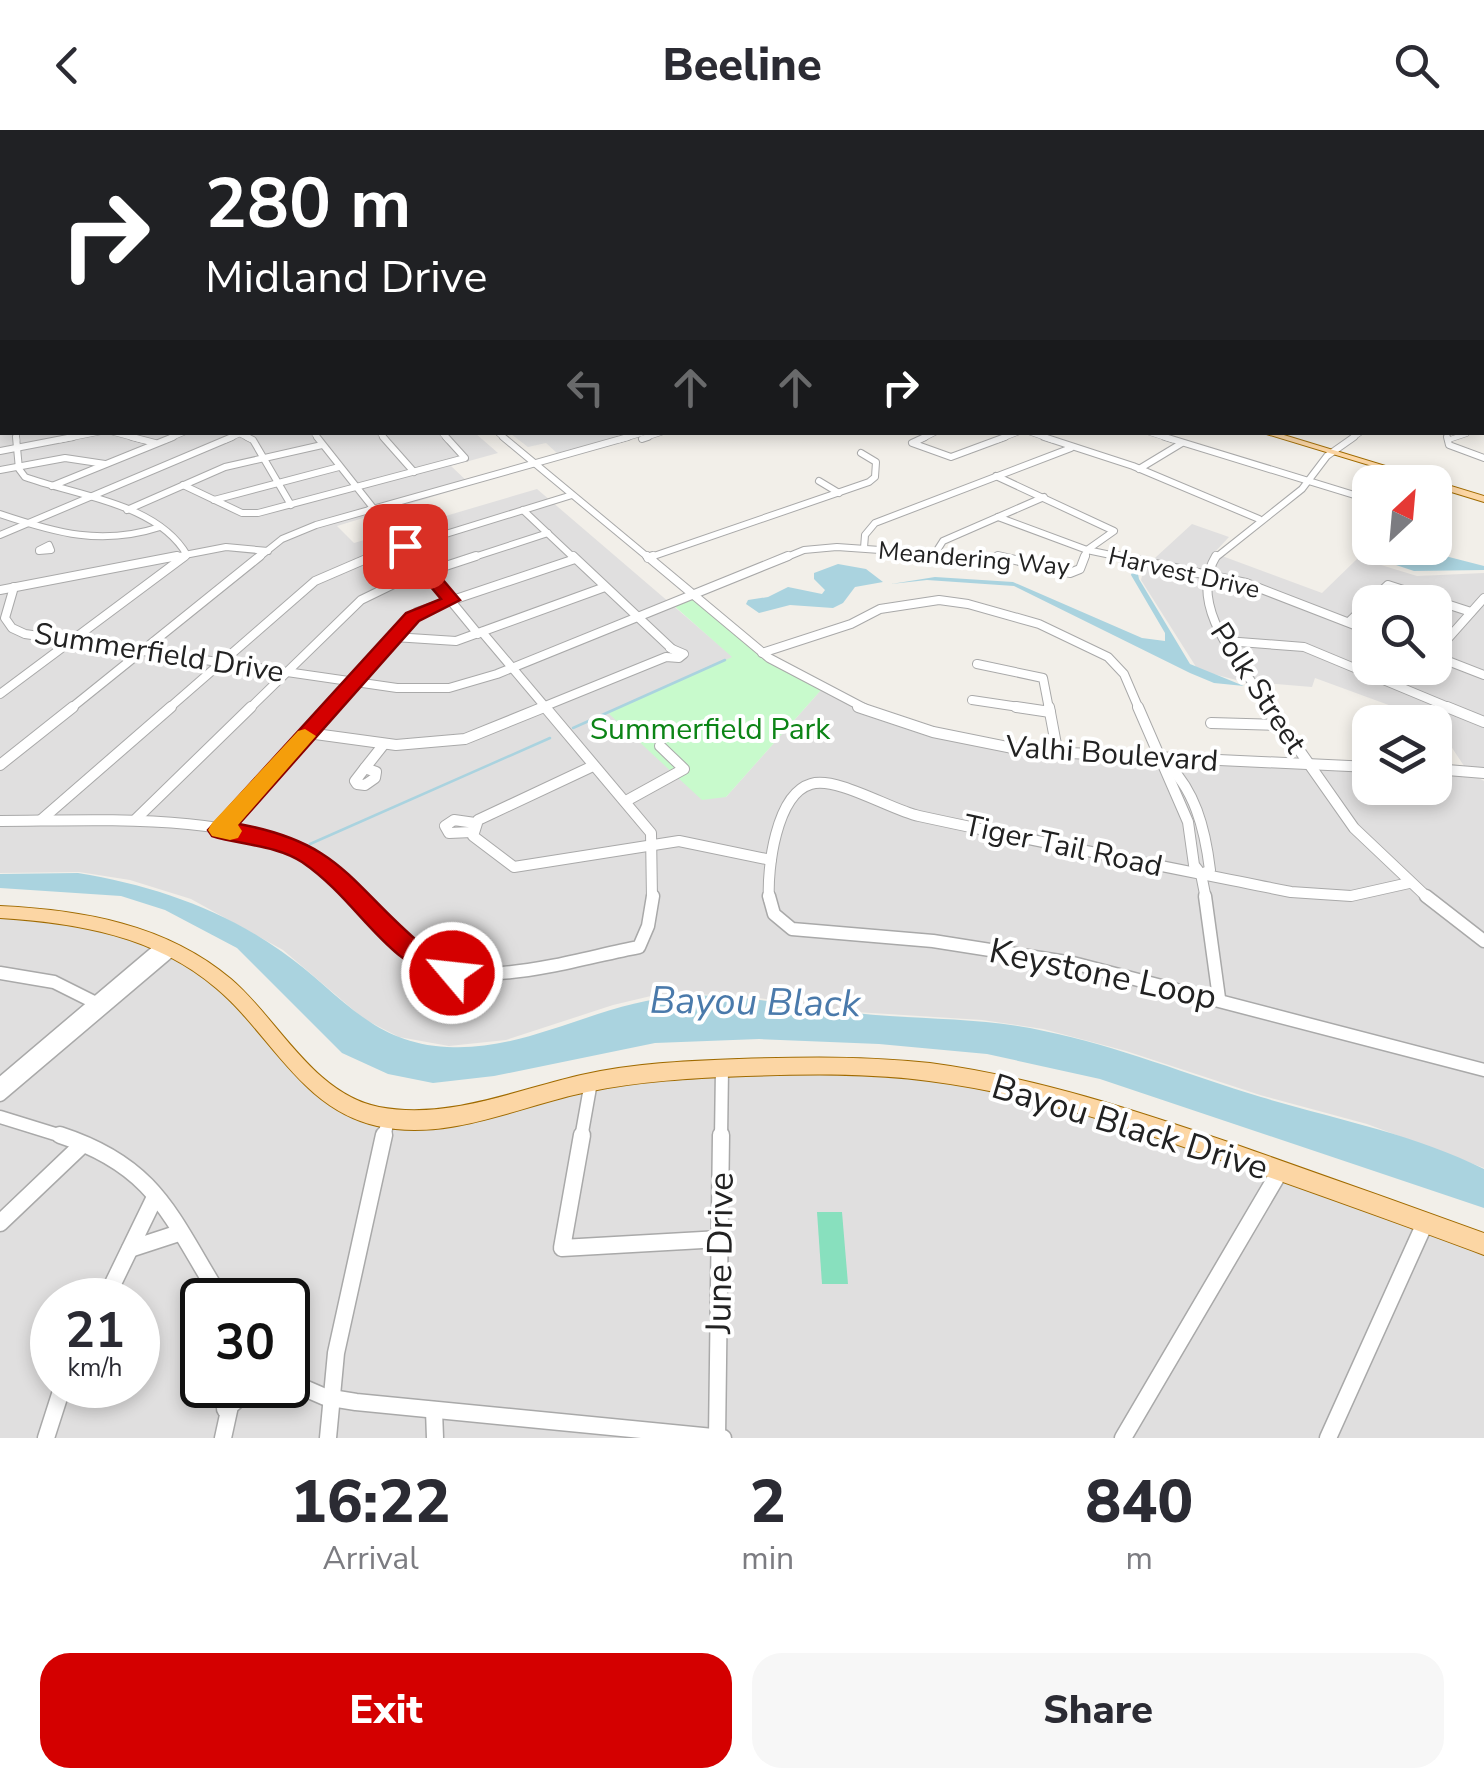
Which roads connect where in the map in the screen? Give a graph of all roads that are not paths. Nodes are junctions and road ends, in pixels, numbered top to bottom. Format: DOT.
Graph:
graph roads {
  1 [pos="16,435"];
  2 [pos="84,435"];
  3 [pos="123,435"];
  4 [pos="178,435"];
  5 [pos="234,435"];
  6 [pos="243,435"];
  7 [pos="315,435"];
  8 [pos="381,435"];
  9 [pos="444,435"];
  10 [pos="501,435"];
  11 [pos="636,435"];
  12 [pos="652,435"];
  13 [pos="927,435"];
  14 [pos="1011,435"];
  15 [pos="1035,435"];
  16 [pos="1157,435"];
  17 [pos="1272,435"];
  18 [pos="1358,435"];
  19 [pos="1450,435"];
  20 [pos="1182,443"];
  21 [pos="157,444"];
  22 [pos="322,445"];
  23 [pos="17,448"];
  24 [pos="1071,448"];
  25 [pos="0,451"];
  26 [pos="861,453"];
  27 [pos="526,456"];
  28 [pos="1327,457"];
  29 [pos="263,458"];
  30 [pos="1484,458"];
  31 [pos="106,464"];
  32 [pos="1360,465"];
  33 [pos="18,466"];
  34 [pos="537,466"];
  35 [pos="339,467"];
  36 [pos="1139,469"];
  37 [pos="0,470"];
  38 [pos="513,470"];
  39 [pos="414,472"];
  40 [pos="996,476"];
  41 [pos="277,481"];
  42 [pos="819,481"];
  43 [pos="1310,481"];
  44 [pos="183,485"];
  45 [pos="51,486"];
  46 [pos="355,488"];
  47 [pos="1452,489"];
  48 [pos="839,492"];
  49 [pos="1352,494"];
  50 [pos="572,495"];
  51 [pos="1044,497"];
  52 [pos="88,498"];
  53 [pos="1484,499"];
  54 [pos="214,500"];
  55 [pos="291,505"];
  56 [pos="127,510"];
  57 [pos="523,510"];
  58 [pos="375,511"];
  59 [pos="0,514"];
  60 [pos="998,517"];
  61 [pos="1259,519"];
  62 [pos="28,523"];
  63 [pos="160,527"];
  64 [pos="548,534"];
  65 [pos="0,535"];
  66 [pos="67,537"];
  67 [pos="49,545"];
  68 [pos="408,545"];
  69 [pos="864,548"];
  70 [pos="1087,550"];
  71 [pos="268,551"];
  72 [pos="936,552"];
  73 [pos="187,555"];
  74 [pos="648,558"];
  75 [pos="575,559"];
  76 [pos="432,571"];
  77 [pos="1205,574"];
  78 [pos="14,587"];
  79 [pos="605,587"];
  80 [pos="0,590"];
  81 [pos="692,594"];
  82 [pos="1484,598"];
  83 [pos="454,600"];
  84 [pos="1471,612"];
  85 [pos="639,618"];
  86 [pos="1348,622"];
  87 [pos="1352,623"];
  88 [pos="481,632"];
  89 [pos="1452,634"];
  90 [pos="394,637"];
  91 [pos="1226,641"];
  92 [pos="71,642"];
  93 [pos="142,652"];
  94 [pos="762,653"];
  95 [pos="1452,661"];
  96 [pos="218,663"];
  97 [pos="977,664"];
  98 [pos="511,669"];
  99 [pos="286,672"];
  100 [pos="1484,675"];
  101 [pos="354,682"];
  102 [pos="1,693"];
  103 [pos="972,700"];
  104 [pos="543,709"];
  105 [pos="1050,712"];
  106 [pos="1484,722"];
  107 [pos="1210,723"];
  108 [pos="1282,725"];
  109 [pos="308,732"];
  110 [pos="384,744"];
  111 [pos="660,746"];
  112 [pos="1058,755"];
  113 [pos="1163,760"];
  114 [pos="0,765"];
  115 [pos="1308,765"];
  116 [pos="593,766"];
  117 [pos="1352,766"];
  118 [pos="366,768"];
  119 [pos="1452,771"];
  120 [pos="1484,773"];
  121 [pos="626,802"];
  122 [pos="40,820"];
  123 [pos="136,820"];
  124 [pos="0,821"];
  125 [pos="220,830"];
  126 [pos="654,844"];
  127 [pos="771,860"];
  128 [pos="1202,874"];
  129 [pos="1409,882"];
  130 [pos="0,912"];
  131 [pos="1484,941"];
  132 [pos="167,948"];
  133 [pos="0,974"];
  134 [pos="1219,998"];
  135 [pos="100,1005"];
  136 [pos="71,1029"];
  137 [pos="722,1068"];
  138 [pos="1484,1070"];
  139 [pos="591,1082"];
  140 [pos="0,1084"];
  141 [pos="0,1095"];
  142 [pos="0,1117"];
  143 [pos="388,1118"];
  144 [pos="82,1144"];
  145 [pos="1280,1171"];
  146 [pos="155,1196"];
  147 [pos="1425,1222"];
  148 [pos="0,1223"];
  149 [pos="179,1233"];
  150 [pos="720,1240"];
  151 [pos="1484,1244"];
  152 [pos="130,1250"];
  153 [pos="116,1278"];
  154 [pos="208,1278"];
  155 [pos="310,1390"];
  156 [pos="329,1397"];
  157 [pos="56,1408"];
  158 [pos="225,1408"];
  159 [pos="228,1408"];
  160 [pos="434,1410"];
  161 [pos="225,1411"];
  162 [pos="46,1438"];
  163 [pos="222,1438"];
  164 [pos="328,1438"];
  165 [pos="435,1438"];
  166 [pos="719,1438"];
  167 [pos="1123,1438"];
  168 [pos="1328,1438"];
  1 -- 23 [label="street"];
  2 -- 23 [label="street"];
  3 -- 21 [label="street"];
  4 -- 21 [label="street"];
  5 -- 52 [label="street"];
  6 -- 29 [label="street"];
  7 -- 22 [label="street"];
  8 -- 39 [label="street"];
  9 -- 39 [label="street"];
  10 -- 27 [label="street, Valhi Boulevard"];
  11 -- 34 [label="street"];
  12 -- 34 [label="street"];
  13 -- 14 [label="street"];
  15 -- 24 [label="street"];
  16 -- 20 [label="street"];
  17 -- 28 [label="main road"];
  18 -- 28 [label="street"];
  19 -- 30 [label="street"];
  20 -- 36 [label="street"];
  20 -- 43 [label="street"];
  21 -- 31 [label="street"];
  22 -- 29 [label="street"];
  22 -- 35 [label="street"];
  23 -- 25 [label="street"];
  23 -- 33 [label="street"];
  24 -- 36 [label="street"];
  24 -- 40 [label="street"];
  26 -- 48 [label="street"];
  27 -- 34 [label="street, Valhi Boulevard"];
  27 -- 38 [label="street"];
  28 -- 32 [label="main road"];
  28 -- 43 [label="street"];
  29 -- 41 [label="street"];
  29 -- 44 [label="street"];
  31 -- 33 [label="street"];
  31 -- 45 [label="street"];
  33 -- 37 [label="street"];
  33 -- 45 [label="street"];
  34 -- 38 [label="street"];
  34 -- 50 [label="street, Valhi Boulevard"];
  34 -- 58 [label="street"];
  35 -- 41 [label="street"];
  35 -- 46 [label="street"];
  36 -- 61 [label="street"];
  38 -- 58 [label="street"];
  39 -- 46 [label="street"];
  40 -- 51 [label="street, Meandering Way"];
  40 -- 69 [label="street"];
  41 -- 54 [label="street"];
  41 -- 55 [label="street"];
  42 -- 48 [label="street"];
  43 -- 49 [label="street"];
  43 -- 61 [label="street"];
  44 -- 54 [label="street"];
  44 -- 56 [label="street"];
  45 -- 52 [label="street"];
  46 -- 55 [label="street"];
  46 -- 58 [label="street"];
  47 -- 53 [label="main road"];
  48 -- 74 [label="street"];
  50 -- 57 [label="street"];
  50 -- 74 [label="street, Valhi Boulevard"];
  51 -- 60 [label="street"];
  51 -- 70 [label="street, Meandering Way"];
  52 -- 56 [label="street"];
  52 -- 62 [label="street"];
  54 -- 55 [label="street"];
  56 -- 63 [label="street"];
  57 -- 64 [label="street"];
  57 -- 68 [label="street"];
  58 -- 68 [label="street"];
  58 -- 71 [label="street"];
  59 -- 62 [label="street"];
  60 -- 70 [label="street, Harvest Drive"];
  60 -- 72 [label="street"];
  61 -- 77 [label="street"];
  62 -- 65 [label="street"];
  62 -- 66 [label="street"];
  63 -- 66 [label="street"];
  63 -- 73 [label="street"];
  64 -- 75 [label="street"];
  64 -- 76 [label="street"];
  66 -- 67 [label="street"];
  68 -- 76 [label="street"];
  68 -- 96 [label="street"];
  69 -- 72 [label="street, Meandering Way"];
  69 -- 81 [label="street, Meandering Way"];
  70 -- 72 [label="street, Meandering Way"];
  70 -- 77 [label="street, Harvest Drive"];
  71 -- 73 [label="street"];
  71 -- 93 [label="street"];
  73 -- 78 [label="street"];
  73 -- 92 [label="street"];
  74 -- 81 [label="street, Valhi Boulevard"];
  75 -- 79 [label="street"];
  75 -- 83 [label="street"];
  76 -- 83 [label="street"];
  76 -- 99 [label="street"];
  77 -- 86 [label="street, Harvest Drive"];
  77 -- 91 [label="street, Polk Street"];
  78 -- 80 [label="street"];
  78 -- 92 [label="street, Summerfield Drive"];
  79 -- 85 [label="street"];
  79 -- 88 [label="street"];
  81 -- 85 [label="street, Summerfield Drive"];
  81 -- 94 [label="street, Valhi Boulevard"];
  82 -- 84 [label="street"];
  83 -- 88 [label="street"];
  83 -- 90 [label="street"];
  84 -- 86 [label="street"];
  84 -- 89 [label="street"];
  85 -- 98 [label="street, Summerfield Drive"];
  85 -- 104 [label="street"];
  86 -- 87 [label="street, Harvest Drive"];
  88 -- 90 [label="street"];
  88 -- 98 [label="street"];
  90 -- 101 [label="street"];
  91 -- 106 [label="street"];
  91 -- 108 [label="street, Polk Street"];
  92 -- 93 [label="street, Summerfield Drive"];
  92 -- 102 [label="street"];
  93 -- 96 [label="street, Summerfield Drive"];
  93 -- 114 [label="street"];
  94 -- 112 [label="street, Valhi Boulevard"];
  94 -- 113 [label="street"];
  95 -- 100 [label="street"];
  96 -- 99 [label="street, Summerfield Drive"];
  96 -- 122 [label="street"];
  97 -- 105 [label="street"];
  98 -- 101 [label="street, Summerfield Drive"];
  98 -- 104 [label="street"];
  99 -- 101 [label="street, Summerfield Drive"];
  99 -- 123 [label="street"];
  101 -- 109 [label="street"];
  103 -- 105 [label="street"];
  104 -- 110 [label="street"];
  104 -- 116 [label="street"];
  105 -- 112 [label="street"];
  107 -- 108 [label="street"];
  108 -- 115 [label="street, Polk Street"];
  109 -- 110 [label="street"];
  109 -- 125 [label="street"];
  110 -- 118 [label="street"];
  111 -- 121 [label="street"];
  112 -- 113 [label="street, Valhi Boulevard"];
  113 -- 115 [label="street, Valhi Boulevard"];
  113 -- 128 [label="street"];
  115 -- 117 [label="street, Valhi Boulevard"];
  115 -- 129 [label="street, Polk Street"];
  116 -- 121 [label="street"];
  116 -- 126 [label="street"];
  119 -- 120 [label="street"];
  121 -- 126 [label="street"];
  122 -- 123 [label="street"];
  122 -- 124 [label="street"];
  123 -- 125 [label="street"];
  125 -- 126 [label="street"];
  126 -- 127 [label="street"];
  127 -- 128 [label="street, Tiger Tail Road"];
  127 -- 134 [label="street, Keystone Loop"];
  128 -- 129 [label="street, Tiger Tail Road"];
  128 -- 134 [label="street"];
  129 -- 131 [label="street, Polk Street"];
  130 -- 132 [label="main road, Bayou Black Drive"];
  132 -- 135 [label="street"];
  132 -- 143 [label="main road, Bayou Black Drive"];
  133 -- 135 [label="street"];
  134 -- 138 [label="street, Keystone Loop"];
  135 -- 136 [label="street"];
  136 -- 140 [label="street"];
  136 -- 141 [label="street"];
  137 -- 139 [label="main road, Bayou Black Drive"];
  137 -- 145 [label="main road, Bayou Black Drive"];
  137 -- 150 [label="street, June Drive"];
  139 -- 143 [label="main road, Bayou Black Drive"];
  139 -- 150 [label="street"];
  142 -- 144 [label="street"];
  143 -- 156 [label="street"];
  144 -- 146 [label="street"];
  144 -- 148 [label="street"];
  145 -- 147 [label="main road, Bayou Black Drive"];
  145 -- 167 [label="street"];
  146 -- 149 [label="street"];
  146 -- 152 [label="street"];
  147 -- 151 [label="main road, Bayou Black Drive"];
  147 -- 168 [label="street"];
  149 -- 152 [label="street"];
  149 -- 154 [label="street"];
  150 -- 166 [label="street, June Drive"];
  152 -- 153 [label="street"];
  155 -- 156 [label="street"];
  156 -- 160 [label="street"];
  156 -- 164 [label="street"];
  157 -- 162 [label="street"];
  158 -- 161 [label="street"];
  159 -- 161 [label="street"];
  160 -- 165 [label="street"];
  160 -- 166 [label="street"];
  161 -- 163 [label="street"];
}
